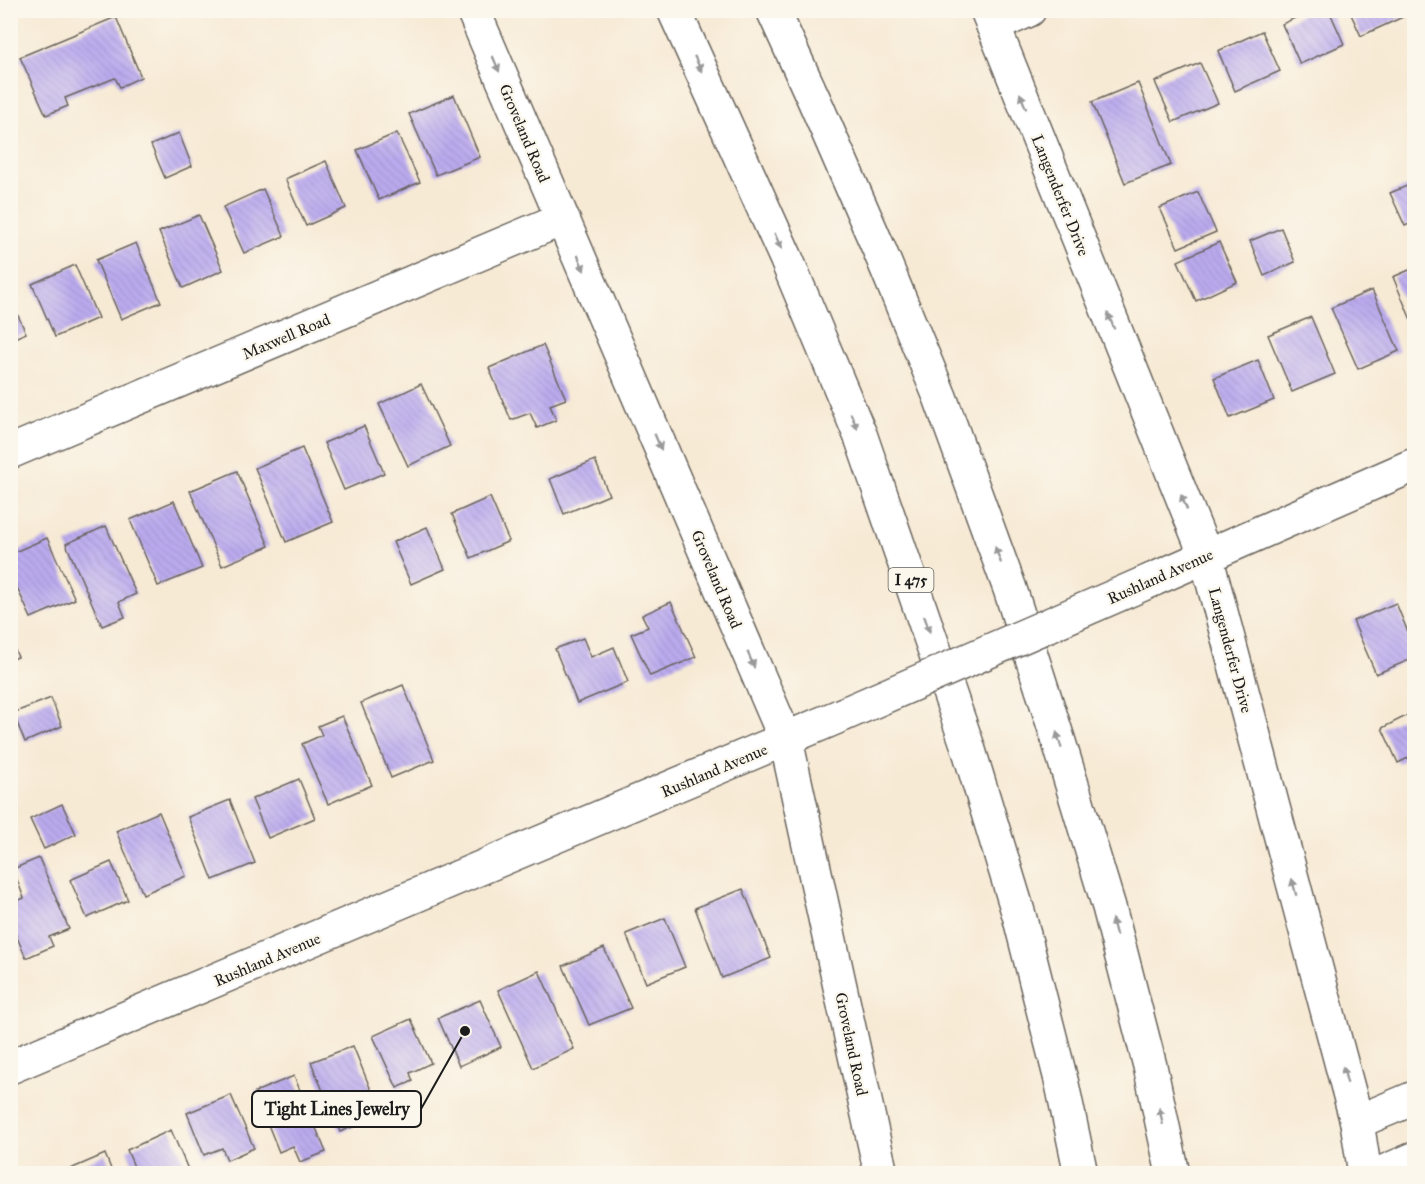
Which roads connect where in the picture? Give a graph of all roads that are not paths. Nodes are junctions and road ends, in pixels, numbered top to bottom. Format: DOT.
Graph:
graph roads {
  1 [pos="473,10"];
  2 [pos="674,10"];
  3 [pos="773,10"];
  4 [pos="1029,10"];
  5 [pos="990,18"];
  6 [pos="562,219"];
  7 [pos="10,452"];
  8 [pos="1414,465"];
  9 [pos="1206,556"];
  10 [pos="786,740"];
  11 [pos="10,1067"];
  12 [pos="1414,1098"];
  13 [pos="1357,1122"];
  14 [pos="1414,1159"];
  15 [pos="881,1173"];
  16 [pos="1081,1173"];
  17 [pos="1173,1173"];
  18 [pos="1365,1173"];
  19 [pos="1379,1173"];
  1 -- 6 [label="main road, Groveland Road, one-way"];
  2 -- 16 [label="main road, I 475, one-way"];
  17 -- 3 [label="main road, one-way"];
  4 -- 5 [label="main road"];
  9 -- 5 [label="main road, Langenderfer Drive, one-way"];
  6 -- 7 [label="main road, Maxwell Road"];
  6 -- 10 [label="main road, Groveland Road, one-way"];
  8 -- 9 [label="main road, Rushland Avenue"];
  9 -- 10 [label="main road, Rushland Avenue, bridge"];
  13 -- 9 [label="main road, Langenderfer Drive, one-way"];
  10 -- 11 [label="main road, Rushland Avenue"];
  10 -- 15 [label="main road, Groveland Road"];
  12 -- 13 [label="main road"];
  13 -- 18 [label="main road, Langenderfer Drive"];
  14 -- 19 [label="main road"];
}
